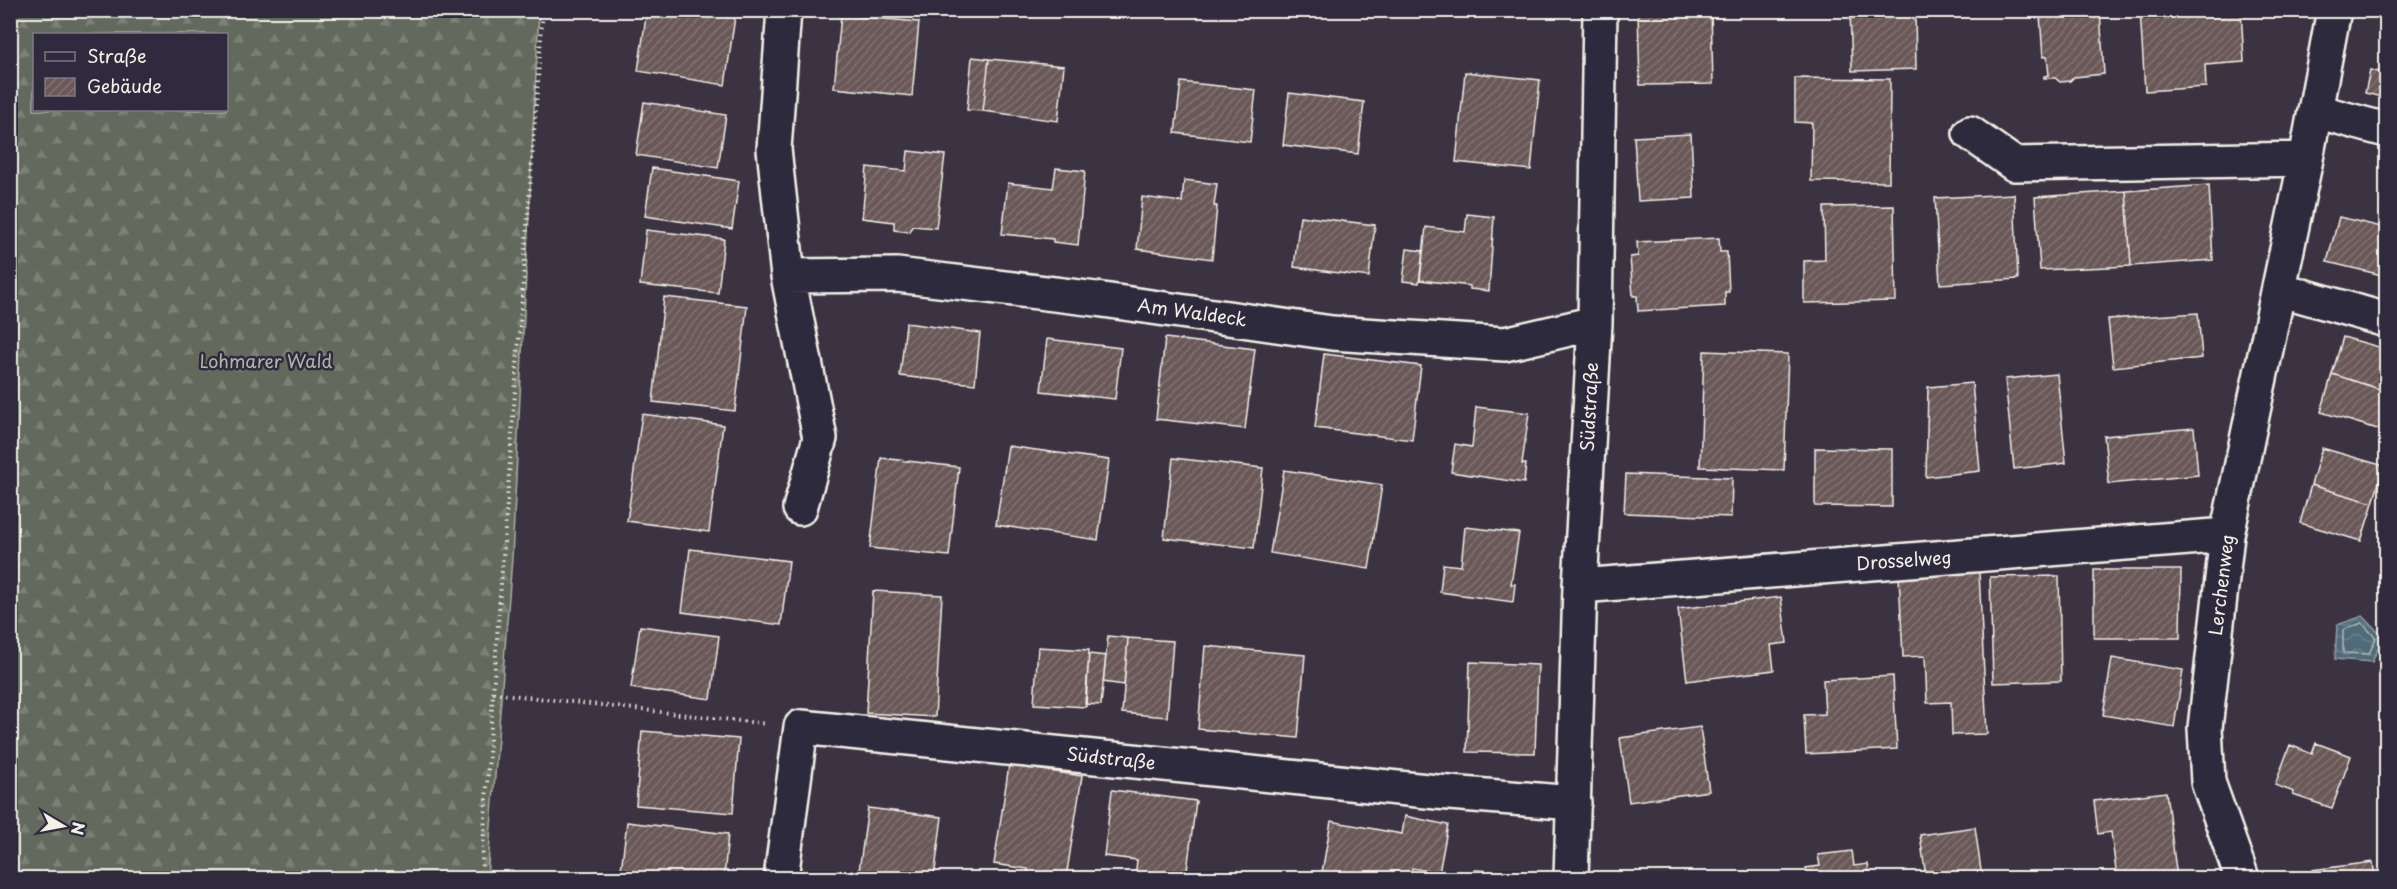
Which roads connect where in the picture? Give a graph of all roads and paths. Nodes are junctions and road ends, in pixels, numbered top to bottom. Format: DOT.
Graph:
graph roads {
  1 [pos="543,10"];
  2 [pos="784,10"];
  3 [pos="1600,10"];
  4 [pos="2334,10"];
  5 [pos="2316,111"];
  6 [pos="2386,130"];
  7 [pos="1970,133"];
  8 [pos="2306,159"];
  9 [pos="788,276"];
  10 [pos="2279,289"];
  11 [pos="2386,320"];
  12 [pos="1595,323"];
  13 [pos="800,508"];
  14 [pos="2227,535"];
  15 [pos="1580,586"];
  16 [pos="493,693"];
  17 [pos="801,727"];
  18 [pos="1574,803"];
  19 [pos="482,879"];
  20 [pos="781,879"];
  21 [pos="1571,879"];
  22 [pos="2242,879"];
  1 -- 16 [label="path"];
  2 -- 9 [label="street"];
  3 -- 12 [label="street, Südstraße"];
  4 -- 5 [label="street, Lerchenweg"];
  5 -- 6 [label="street"];
  5 -- 8 [label="street, Lerchenweg"];
  7 -- 8 [label="street"];
  8 -- 10 [label="street, Lerchenweg"];
  9 -- 12 [label="street, Am Waldeck"];
  9 -- 13 [label="street"];
  10 -- 11 [label="street"];
  10 -- 14 [label="street, Lerchenweg"];
  12 -- 15 [label="street, Südstraße"];
  14 -- 15 [label="street, Drosselweg"];
  14 -- 22 [label="street, Lerchenweg"];
  15 -- 18 [label="street, Südstraße"];
  16 -- 17 [label="path"];
  16 -- 19 [label="path"];
  17 -- 18 [label="street, Südstraße"];
  17 -- 20 [label="street"];
  18 -- 21 [label="street, Südstraße"];
}
